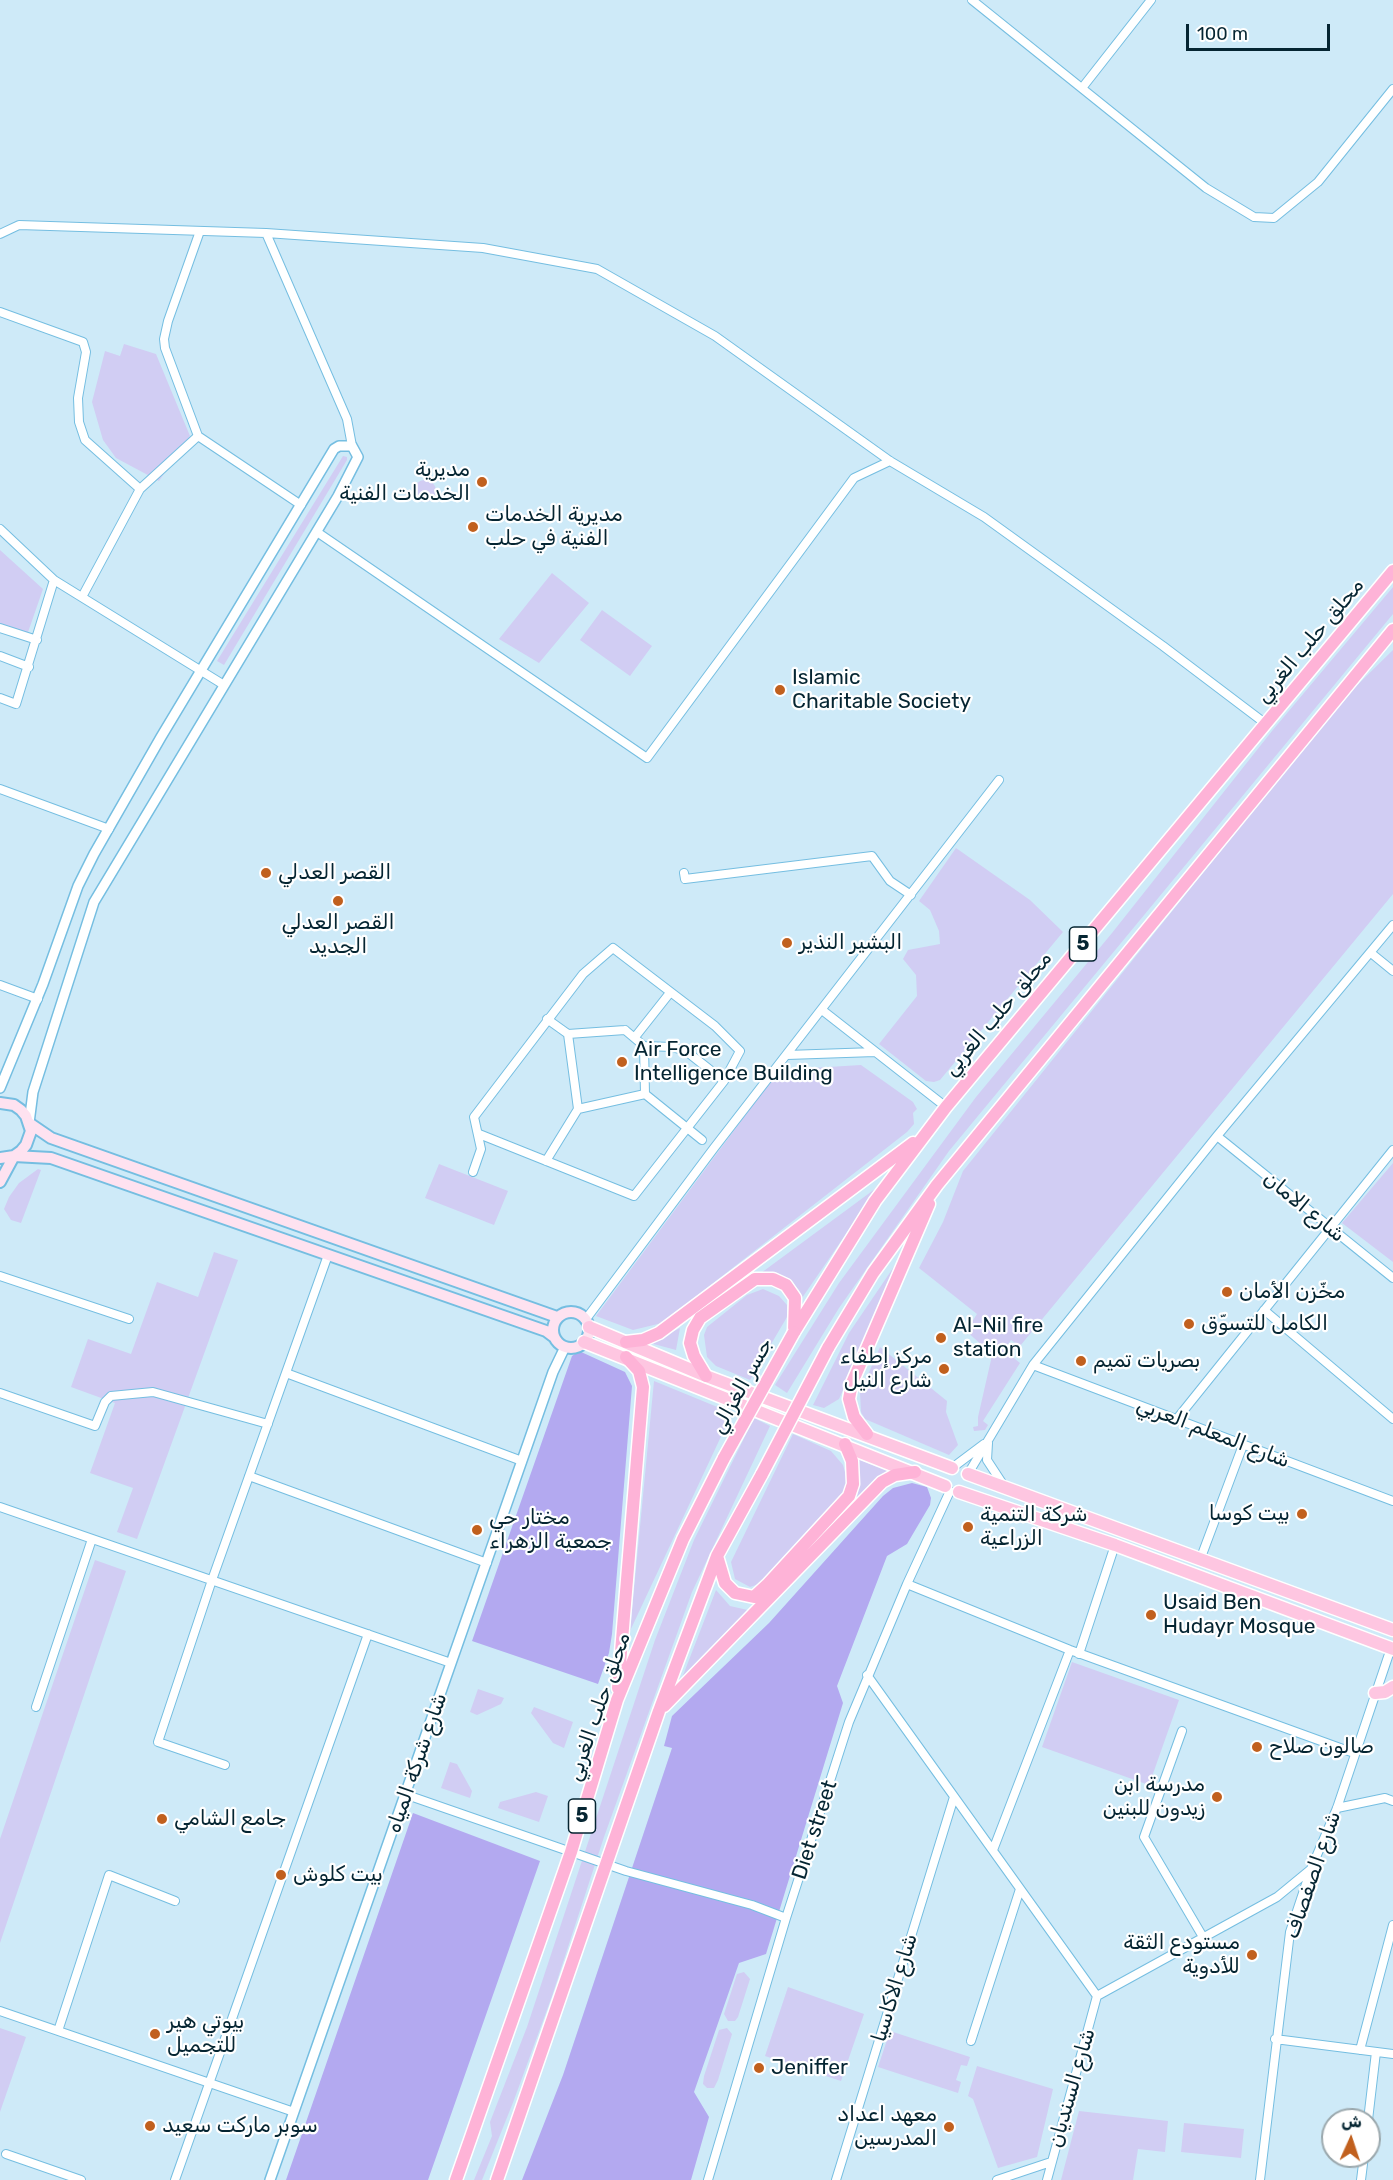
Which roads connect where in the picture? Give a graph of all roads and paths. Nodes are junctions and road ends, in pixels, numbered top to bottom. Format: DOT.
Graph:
graph roads {
  1 [pos="972,0"];
  2 [pos="1150,0"];
  3 [pos="1082,88"];
  4 [pos="1393,89"];
  5 [pos="200,231"];
  6 [pos="266,233"];
  7 [pos="0,234"];
  8 [pos="0,312"];
  9 [pos="198,436"];
  10 [pos="351,446"];
  11 [pos="890,460"];
  12 [pos="140,489"];
  13 [pos="301,505"];
  14 [pos="0,529"];
  15 [pos="317,532"];
  16 [pos="1393,571"];
  17 [pos="54,580"];
  18 [pos="82,597"];
  19 [pos="0,628"];
  20 [pos="1393,630"];
  21 [pos="37,640"];
  22 [pos="0,656"];
  23 [pos="29,667"];
  24 [pos="201,671"];
  25 [pos="224,685"];
  26 [pos="0,698"];
  27 [pos="1266,724"];
  28 [pos="999,780"];
  29 [pos="0,789"];
  30 [pos="109,829"];
  31 [pos="684,873"];
  32 [pos="911,895"];
  33 [pos="1393,925"];
  34 [pos="1371,953"];
  35 [pos="1393,971"];
  36 [pos="0,986"];
  37 [pos="669,994"];
  38 [pos="38,999"];
  39 [pos="822,1010"];
  40 [pos="547,1019"];
  41 [pos="568,1034"];
  42 [pos="635,1037"];
  43 [pos="644,1046"];
  44 [pos="876,1052"];
  45 [pos="787,1055"];
  46 [pos="724,1081"];
  47 [pos="0,1088"];
  48 [pos="645,1094"];
  49 [pos="0,1103"];
  50 [pos="946,1107"];
  51 [pos="578,1109"];
  52 [pos="29,1123"];
  53 [pos="688,1127"];
  54 [pos="926,1133"];
  55 [pos="479,1134"];
  56 [pos="1216,1136"];
  57 [pos="702,1140"];
  58 [pos="1393,1150"];
  59 [pos="14,1156"];
  60 [pos="0,1158"];
  61 [pos="546,1161"];
  62 [pos="473,1172"];
  63 [pos="0,1182"];
  64 [pos="937,1185"];
  65 [pos="1330,1228"];
  66 [pos="328,1255"];
  67 [pos="0,1276"];
  68 [pos="1393,1278"];
  69 [pos="1264,1310"];
  70 [pos="557,1317"];
  71 [pos="129,1319"];
  72 [pos="587,1323"];
  73 [pos="794,1332"];
  74 [pos="554,1337"];
  75 [pos="584,1342"];
  76 [pos="626,1342"];
  77 [pos="565,1347"];
  78 [pos="626,1357"];
  79 [pos="1033,1365"];
  80 [pos="286,1373"];
  81 [pos="706,1376"];
  82 [pos="0,1393"];
  83 [pos="1393,1419"];
  84 [pos="1176,1420"];
  85 [pos="268,1424"];
  86 [pos="867,1434"];
  87 [pos="988,1441"];
  88 [pos="845,1444"];
  89 [pos="1243,1445"];
  90 [pos="724,1458"];
  91 [pos="522,1461"];
  92 [pos="952,1468"];
  93 [pos="915,1472"];
  94 [pos="968,1474"];
  95 [pos="249,1476"];
  96 [pos="1005,1487"];
  97 [pos="951,1489"];
  98 [pos="1393,1501"];
  99 [pos="0,1507"];
  100 [pos="92,1539"];
  101 [pos="1115,1545"];
  102 [pos="717,1556"];
  103 [pos="1200,1560"];
  104 [pos="487,1563"];
  105 [pos="212,1580"];
  106 [pos="906,1584"];
  107 [pos="1393,1630"];
  108 [pos="368,1634"];
  109 [pos="1392,1649"];
  110 [pos="1070,1650"];
  111 [pos="1078,1654"];
  112 [pos="452,1663"];
  113 [pos="867,1675"];
  114 [pos="1393,1687"];
  115 [pos="1375,1694"];
  116 [pos="617,1700"];
  117 [pos="36,1707"];
  118 [pos="659,1711"];
  119 [pos="1182,1731"];
  120 [pos="1354,1753"];
  121 [pos="225,1765"];
  122 [pos="407,1795"];
  123 [pos="954,1797"];
  124 [pos="1393,1801"];
  125 [pos="1337,1808"];
  126 [pos="993,1850"];
  127 [pos="571,1852"];
  128 [pos="608,1864"];
  129 [pos="1311,1869"];
  130 [pos="1020,1889"];
  131 [pos="175,1901"];
  132 [pos="786,1918"];
  133 [pos="1393,1925"];
  134 [pos="1203,1937"];
  135 [pos="1097,1996"];
  136 [pos="0,2011"];
  137 [pos="58,2031"];
  138 [pos="1275,2039"];
  139 [pos="970,2042"];
  140 [pos="1360,2050"];
  141 [pos="1376,2052"];
  142 [pos="1393,2054"];
  143 [pos="208,2082"];
  144 [pos="1369,2108"];
  145 [pos="294,2112"];
  146 [pos="6,2154"];
  147 [pos="1051,2162"];
  148 [pos="457,2179"];
  149 [pos="81,2180"];
  150 [pos="175,2180"];
  151 [pos="270,2180"];
  152 [pos="498,2180"];
  153 [pos="708,2180"];
  154 [pos="836,2180"];
  155 [pos="997,2180"];
  156 [pos="1047,2180"];
  157 [pos="1260,2180"];
  1 -- 3 [label="street"];
  2 -- 3 [label="street"];
  3 -- 4 [label="street"];
  5 -- 6 [label="street"];
  5 -- 7 [label="street"];
  5 -- 9 [label="street"];
  6 -- 10 [label="street"];
  6 -- 11 [label="street"];
  8 -- 12 [label="street"];
  9 -- 12 [label="street"];
  9 -- 13 [label="street"];
  10 -- 13 [label="street"];
  10 -- 15 [label="street"];
  11 -- 15 [label="street"];
  11 -- 27 [label="street"];
  12 -- 18 [label="street"];
  13 -- 24 [label="street"];
  14 -- 17 [label="street"];
  15 -- 25 [label="street"];
  16 -- 27 [label="highway, محلق حلب الغربي / 5"];
  17 -- 18 [label="street"];
  17 -- 21 [label="street"];
  18 -- 24 [label="street"];
  19 -- 21 [label="street"];
  20 -- 64 [label="highway, 5"];
  21 -- 23 [label="street"];
  22 -- 23 [label="street"];
  23 -- 26 [label="street"];
  24 -- 25 [label="street"];
  24 -- 30 [label="street"];
  25 -- 52 [label="street"];
  27 -- 50 [label="highway, محلق حلب الغربي / 5"];
  28 -- 32 [label="street"];
  29 -- 30 [label="street"];
  30 -- 38 [label="street"];
  31 -- 32 [label="street"];
  32 -- 39 [label="street"];
  33 -- 34 [label="street"];
  34 -- 35 [label="street"];
  34 -- 56 [label="street"];
  36 -- 38 [label="street"];
  37 -- 40 [label="street"];
  37 -- 42 [label="street"];
  37 -- 46 [label="street"];
  38 -- 47 [label="street"];
  39 -- 44 [label="street"];
  39 -- 45 [label="street"];
  40 -- 41 [label="street"];
  40 -- 55 [label="street"];
  41 -- 42 [label="street"];
  41 -- 51 [label="street"];
  42 -- 43 [label="street"];
  43 -- 46 [label="street"];
  43 -- 48 [label="street"];
  44 -- 45 [label="street"];
  44 -- 50 [label="street"];
  45 -- 72 [label="street"];
  46 -- 53 [label="street"];
  48 -- 51 [label="street"];
  48 -- 53 [label="street"];
  49 -- 52 [label="main road"];
  50 -- 54 [label="highway, محلق حلب الغربي / 5"];
  51 -- 61 [label="street"];
  52 -- 59 [label="main road"];
  52 -- 70 [label="main road"];
  53 -- 57 [label="street"];
  53 -- 61 [label="street"];
  54 -- 73 [label="highway, محلق حلب الغربي / 5"];
  54 -- 76 [label="highway"];
  55 -- 61 [label="street"];
  55 -- 62 [label="street"];
  56 -- 65 [label="street, شارع الامان"];
  56 -- 79 [label="street"];
  58 -- 65 [label="street"];
  59 -- 60 [label="main road"];
  59 -- 63 [label="main road"];
  59 -- 66 [label="main road"];
  64 -- 86 [label="highway"];
  64 -- 102 [label="highway, 5, bridge"];
  65 -- 68 [label="street, شارع الامان"];
  65 -- 69 [label="street"];
  66 -- 74 [label="main road"];
  66 -- 80 [label="street"];
  67 -- 71 [label="street"];
  69 -- 83 [label="street"];
  69 -- 84 [label="street"];
  70 -- 72 [label="main road"];
  70 -- 74 [label="main road"];
  72 -- 75 [label="main road"];
  72 -- 76 [label="main road"];
  73 -- 81 [label="highway"];
  73 -- 90 [label="highway, جسر الغزالي / 5, bridge"];
  74 -- 77 [label="main road"];
  75 -- 77 [label="main road"];
  75 -- 78 [label="main road"];
  76 -- 81 [label="main road"];
  77 -- 91 [label="street, شارع شركة المياه"];
  78 -- 88 [label="main road"];
  78 -- 116 [label="highway"];
  79 -- 84 [label="street, شارع المعلم العربي"];
  79 -- 87 [label="street"];
  80 -- 85 [label="street"];
  80 -- 91 [label="street"];
  81 -- 86 [label="main road"];
  82 -- 85 [label="street"];
  84 -- 89 [label="street, شارع المعلم العربي"];
  85 -- 95 [label="street"];
  86 -- 92 [label="main road"];
  87 -- 92 [label="street"];
  87 -- 94 [label="street"];
  87 -- 96 [label="street"];
  88 -- 93 [label="main road"];
  88 -- 102 [label="highway"];
  89 -- 98 [label="street, شارع المعلم العربي"];
  89 -- 103 [label="street"];
  90 -- 116 [label="highway, محلق حلب الغربي / 5"];
  91 -- 104 [label="street, شارع شركة المياه"];
  92 -- 94 [label="main road"];
  92 -- 97 [label="main road"];
  93 -- 97 [label="main road"];
  93 -- 118 [label="highway"];
  94 -- 96 [label="main road"];
  94 -- 97 [label="main road"];
  95 -- 104 [label="street"];
  95 -- 105 [label="street"];
  96 -- 103 [label="main road"];
  97 -- 101 [label="main road"];
  97 -- 106 [label="street, Diet street"];
  99 -- 100 [label="street"];
  100 -- 105 [label="street"];
  100 -- 117 [label="street"];
  101 -- 109 [label="main road"];
  101 -- 111 [label="street"];
  102 -- 118 [label="highway, 5"];
  103 -- 107 [label="main road"];
  104 -- 112 [label="street, شارع شركة المياه"];
  105 -- 108 [label="street"];
  105 -- 121 [label="street"];
  106 -- 110 [label="street"];
  106 -- 113 [label="street, Diet street"];
  108 -- 112 [label="street"];
  108 -- 143 [label="street"];
  109 -- 115 [label="street, شارع الصفصاف"];
  110 -- 111 [label="street"];
  110 -- 126 [label="street"];
  111 -- 120 [label="street"];
  112 -- 122 [label="street, شارع شركة المياه"];
  113 -- 123 [label="street"];
  113 -- 132 [label="street, Diet street"];
  114 -- 115 [label="main road"];
  115 -- 120 [label="street, شارع الصفصاف"];
  116 -- 127 [label="highway, محلق حلب الغربي / 5"];
  118 -- 128 [label="highway, 5"];
  119 -- 134 [label="street"];
  120 -- 125 [label="street, شارع الصفصاف"];
  122 -- 127 [label="street"];
  122 -- 145 [label="street, شارع شركة المياه"];
  123 -- 126 [label="street"];
  123 -- 154 [label="street, شارع الاكاسيا"];
  124 -- 125 [label="street"];
  125 -- 129 [label="street, شارع الصفصاف"];
  126 -- 130 [label="street"];
  127 -- 128 [label="street"];
  127 -- 148 [label="highway, محلق حلب الغربي / 5"];
  128 -- 132 [label="street"];
  128 -- 152 [label="highway, 5"];
  129 -- 134 [label="street"];
  129 -- 138 [label="street, شارع الصفصاف"];
  130 -- 135 [label="street"];
  130 -- 139 [label="street"];
  131 -- 137 [label="street"];
  132 -- 153 [label="street, Diet street"];
  133 -- 140 [label="street"];
  134 -- 135 [label="street"];
  135 -- 147 [label="street, شارع السنديان"];
  136 -- 137 [label="street"];
  137 -- 143 [label="street"];
  138 -- 140 [label="street"];
  138 -- 157 [label="street, شارع الصفصاف"];
  140 -- 141 [label="street"];
  141 -- 142 [label="street"];
  141 -- 144 [label="street"];
  143 -- 145 [label="street"];
  143 -- 150 [label="street"];
  145 -- 151 [label="street, شارع شركة المياه"];
  146 -- 149 [label="street"];
  147 -- 155 [label="street"];
  147 -- 156 [label="street, شارع السنديان"];
}
